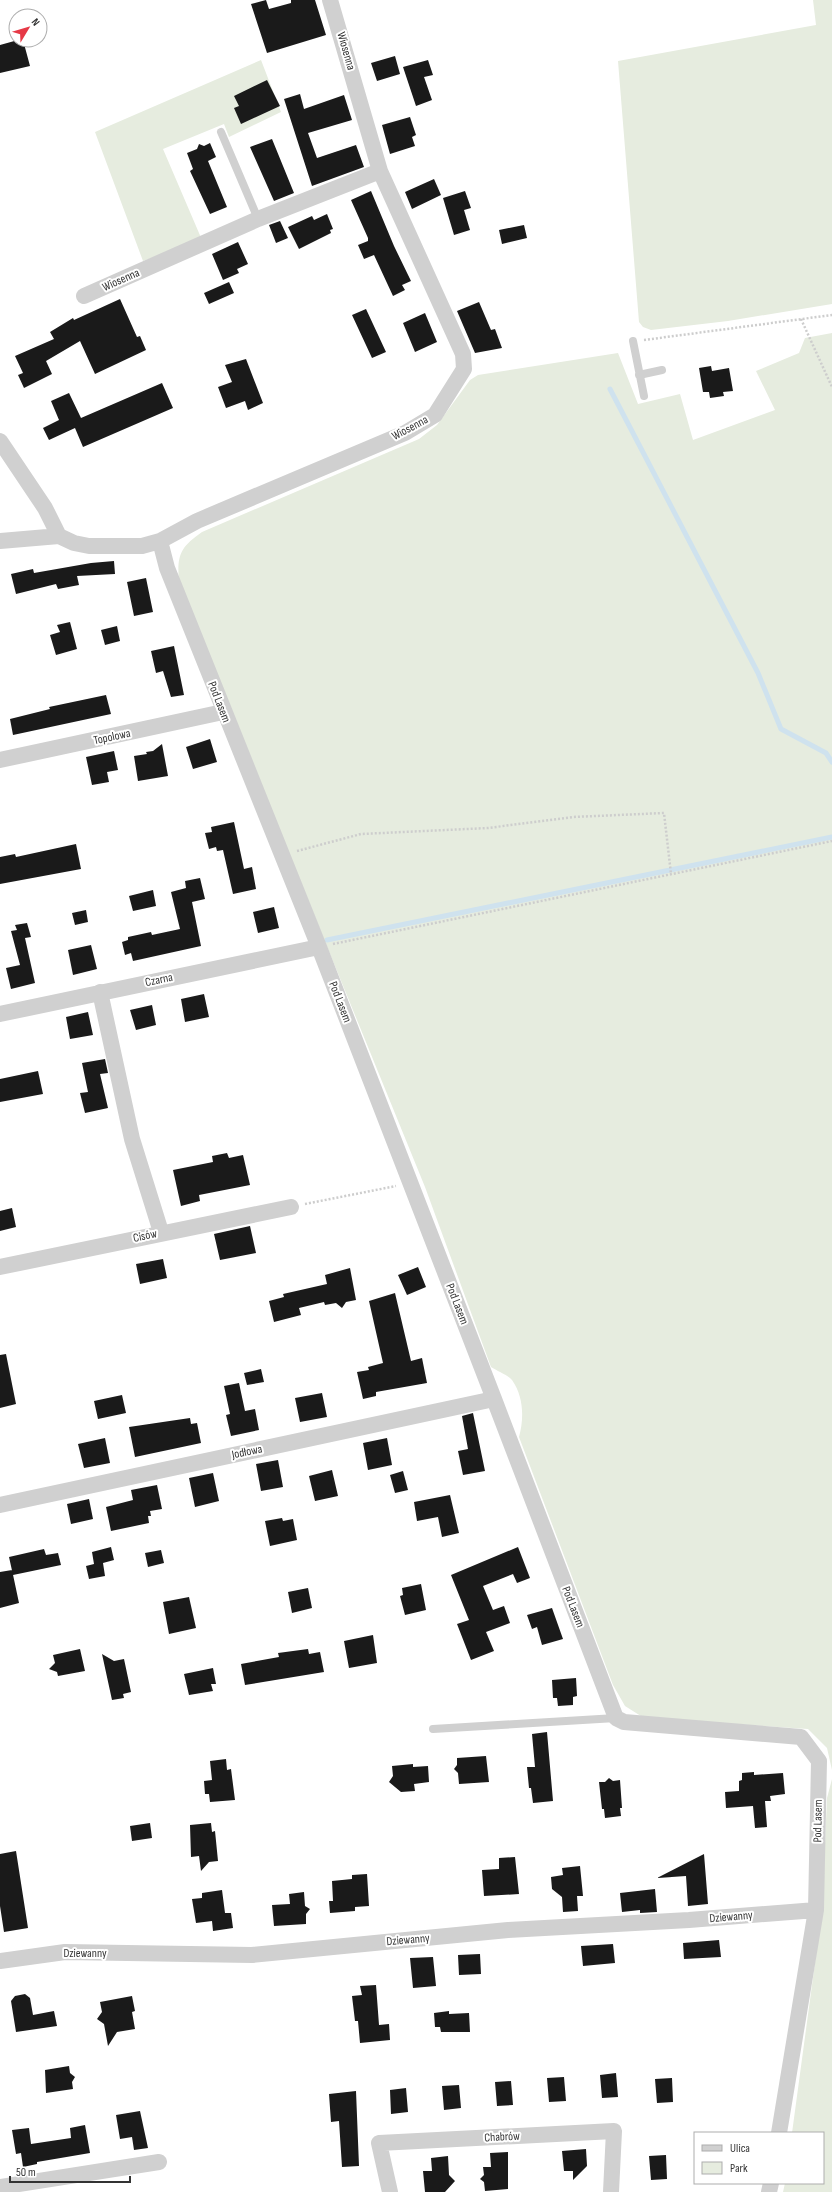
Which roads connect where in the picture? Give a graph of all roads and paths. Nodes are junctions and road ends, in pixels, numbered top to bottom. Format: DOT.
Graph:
graph roads {
  1 [pos="330,0"];
  2 [pos="222,132"];
  3 [pos="380,171"];
  4 [pos="258,219"];
  5 [pos="84,296"];
  6 [pos="832,315"];
  7 [pos="802,319"];
  8 [pos="633,341"];
  9 [pos="662,370"];
  10 [pos="639,375"];
  11 [pos="832,387"];
  12 [pos="644,396"];
  13 [pos="0,441"];
  14 [pos="59,536"];
  15 [pos="0,541"];
  16 [pos="160,541"];
  17 [pos="223,712"];
  18 [pos="0,760"];
  19 [pos="832,841"];
  20 [pos="281,855"];
  21 [pos="671,873"];
  22 [pos="319,947"];
  23 [pos="100,992"];
  24 [pos="0,1014"];
  25 [pos="410,1183"];
  26 [pos="291,1207"];
  27 [pos="161,1232"];
  28 [pos="0,1267"];
  29 [pos="494,1399"];
  30 [pos="0,1505"];
  31 [pos="616,1718"];
  32 [pos="433,1729"];
  33 [pos="816,1910"];
  34 [pos="0,1961"];
  35 [pos="779,2132"];
  36 [pos="159,2162"];
  37 [pos="0,2187"];
  38 [pos="390,2192"];
  39 [pos="611,2192"];
  1 -- 3 [label="street, Wiosenna"];
  2 -- 4 [label="lane"];
  3 -- 4 [label="street, Wiosenna"];
  3 -- 16 [label="street, Wiosenna"];
  4 -- 5 [label="street, Wiosenna"];
  6 -- 7 [label="path"];
  7 -- 8 [label="path"];
  7 -- 11 [label="path"];
  8 -- 10 [label="lane"];
  9 -- 10 [label="lane"];
  10 -- 12 [label="lane"];
  13 -- 14 [label="street"];
  14 -- 15 [label="street"];
  14 -- 16 [label="street"];
  16 -- 17 [label="street, Pod Lasem"];
  17 -- 18 [label="street, Topolowa"];
  17 -- 20 [label="street, Pod Lasem"];
  19 -- 21 [label="path"];
  20 -- 21 [label="path"];
  20 -- 22 [label="street, Pod Lasem"];
  21 -- 22 [label="path"];
  22 -- 23 [label="street, Czarna"];
  22 -- 25 [label="street, Pod Lasem"];
  23 -- 24 [label="street, Czarna"];
  23 -- 27 [label="street"];
  25 -- 26 [label="path"];
  25 -- 29 [label="street, Pod Lasem"];
  26 -- 27 [label="street, Cisów"];
  27 -- 28 [label="street, Cisów"];
  29 -- 30 [label="street, Jodłowa"];
  29 -- 31 [label="street, Pod Lasem"];
  31 -- 32 [label="lane"];
  31 -- 33 [label="street, Pod Lasem"];
  33 -- 34 [label="street, Dziewanny"];
  33 -- 35 [label="street, Pod Lasem"];
  36 -- 37 [label="street"];
  38 -- 39 [label="street, Chabrów"];
}
